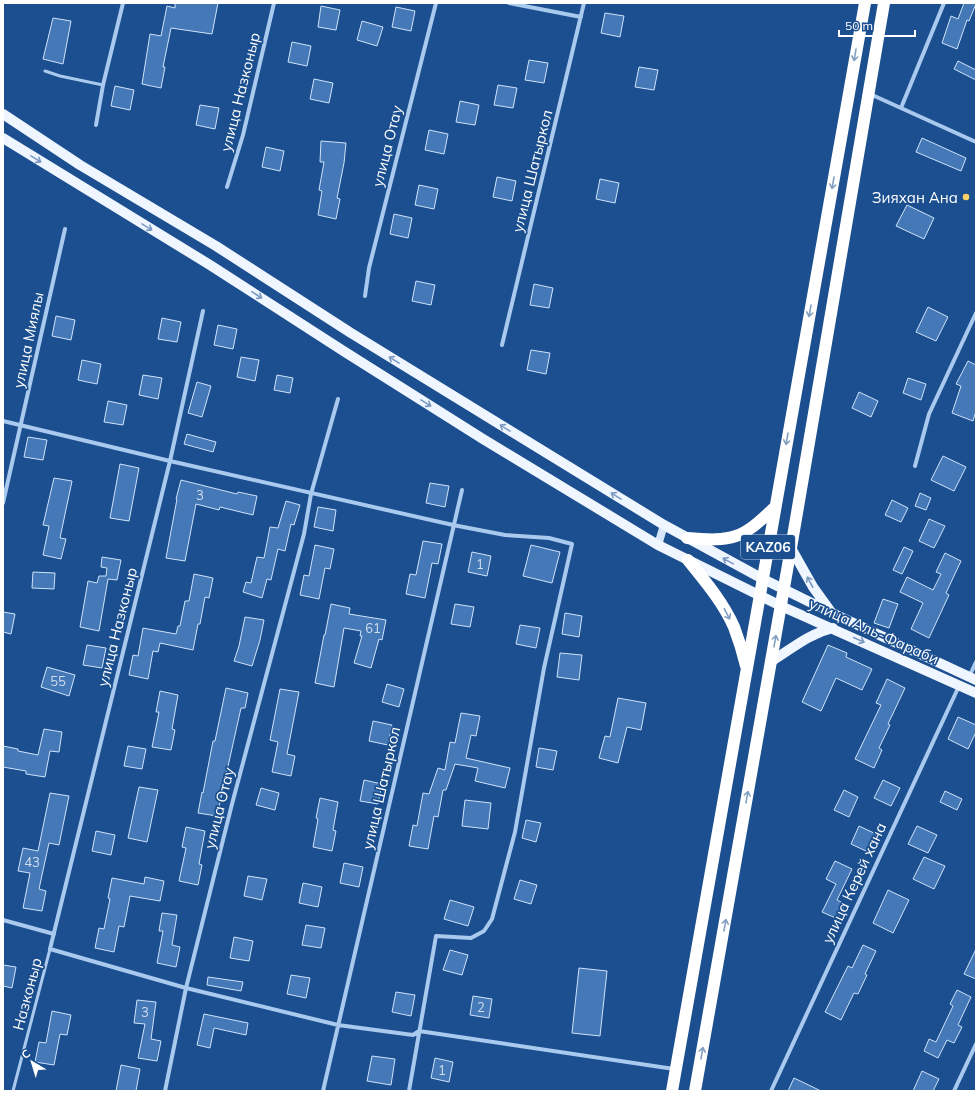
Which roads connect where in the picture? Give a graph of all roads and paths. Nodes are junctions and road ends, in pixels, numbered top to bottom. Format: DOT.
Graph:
graph roads {
  1 [pos="123,3"];
  2 [pos="274,3"];
  3 [pos="436,3"];
  4 [pos="509,3"];
  5 [pos="584,3"];
  6 [pos="864,3"];
  7 [pos="884,3"];
  8 [pos="944,3"];
  9 [pos="581,17"];
  10 [pos="45,71"];
  11 [pos="102,85"];
  12 [pos="868,93"];
  13 [pos="901,108"];
  14 [pos="3,114"];
  15 [pos="96,125"];
  16 [pos="3,138"];
  17 [pos="976,142"];
  18 [pos="227,187"];
  19 [pos="65,229"];
  20 [pos="365,296"];
  21 [pos="203,310"];
  22 [pos="976,313"];
  23 [pos="502,345"];
  24 [pos="338,399"];
  25 [pos="3,421"];
  26 [pos="21,426"];
  27 [pos="170,461"];
  28 [pos="915,466"];
  29 [pos="462,490"];
  30 [pos="311,494"];
  31 [pos="3,503"];
  32 [pos="775,507"];
  33 [pos="453,525"];
  34 [pos="664,525"];
  35 [pos="687,538"];
  36 [pos="658,545"];
  37 [pos="791,548"];
  38 [pos="688,560"];
  39 [pos="763,579"];
  40 [pos="783,589"];
  41 [pos="760,594"];
  42 [pos="781,606"];
  43 [pos="832,613"];
  44 [pos="833,628"];
  45 [pos="772,661"];
  46 [pos="976,662"];
  47 [pos="747,670"];
  48 [pos="972,679"];
  49 [pos="959,686"];
  50 [pos="976,694"];
  51 [pos="3,920"];
  52 [pos="54,934"];
  53 [pos="50,949"];
  54 [pos="186,988"];
  55 [pos="338,1025"];
  56 [pos="420,1031"];
  57 [pos="976,1044"];
  58 [pos="676,1069"];
  59 [pos="13,1091"];
  60 [pos="165,1091"];
  61 [pos="323,1091"];
  62 [pos="409,1091"];
  63 [pos="672,1091"];
  64 [pos="695,1091"];
  65 [pos="771,1091"];
  66 [pos="954,1091"];
  1 -- 11 [label="street"];
  2 -- 18 [label="street, улица Назконыр"];
  3 -- 20 [label="street, улица Отау"];
  4 -- 9 [label="street"];
  5 -- 9 [label="street, улица Шатыркол"];
  6 -- 32 [label="highway, KАZ06, one-way"];
  7 -- 12 [label="highway, KАZ06"];
  8 -- 13 [label="street"];
  9 -- 23 [label="street, улица Шатыркол"];
  10 -- 11 [label="lane"];
  11 -- 15 [label="street"];
  12 -- 13 [label="street"];
  12 -- 37 [label="highway, KАZ06"];
  13 -- 17 [label="street"];
  34 -- 14 [label="main road, улица Аль-Фараби, one-way"];
  16 -- 36 [label="main road, улица Аль-Фараби, one-way"];
  19 -- 26 [label="street, улица Миялы"];
  21 -- 27 [label="street, улица Назконыр"];
  22 -- 28 [label="street"];
  24 -- 30 [label="street, улица Отау"];
  25 -- 26 [label="street"];
  26 -- 27 [label="street"];
  26 -- 31 [label="street, улица Миялы"];
  27 -- 30 [label="street"];
  27 -- 52 [label="street, улица Назконыр"];
  29 -- 33 [label="street, улица Шатыркол"];
  30 -- 33 [label="street"];
  30 -- 54 [label="street, улица Отау"];
  32 -- 35 [label="highway"];
  32 -- 39 [label="highway, KАZ06"];
  33 -- 55 [label="street, улица Шатыркол"];
  33 -- 56 [label="street"];
  34 -- 35 [label="main road, улица Аль-Фараби"];
  34 -- 36 [label="main road"];
  39 -- 35 [label="main road, улица Аль-Фараби, one-way"];
  36 -- 38 [label="main road, улица Аль-Фараби"];
  37 -- 40 [label="highway, KАZ06"];
  43 -- 37 [label="main road, one-way"];
  38 -- 41 [label="main road, улица Аль-Фараби"];
  38 -- 47 [label="highway, one-way"];
  39 -- 40 [label="main road, улица Аль-Фараби"];
  39 -- 41 [label="highway, KАZ06"];
  40 -- 42 [label="highway, KАZ06"];
  40 -- 43 [label="main road, улица Аль-Фараби"];
  41 -- 42 [label="main road, улица Аль-Фараби"];
  41 -- 47 [label="highway, KАZ06"];
  42 -- 44 [label="main road, улица Аль-Фараби"];
  45 -- 42 [label="highway, KАZ06, one-way"];
  43 -- 48 [label="main road, улица Аль-Фараби"];
  44 -- 45 [label="main road"];
  44 -- 49 [label="main road, улица Аль-Фараби, one-way"];
  64 -- 45 [label="highway, KАZ06, one-way"];
  46 -- 48 [label="street"];
  47 -- 58 [label="highway, KАZ06"];
  49 -- 50 [label="main road, улица Аль-Фараби"];
  49 -- 65 [label="street, улица Керей хана"];
  51 -- 52 [label="street"];
  52 -- 53 [label="street, улица Назконыр"];
  53 -- 54 [label="street"];
  53 -- 59 [label="lane, Назконыр"];
  54 -- 55 [label="street"];
  54 -- 60 [label="street, улица Отау"];
  55 -- 56 [label="street"];
  55 -- 61 [label="street, улица Шатыркол"];
  56 -- 58 [label="street"];
  56 -- 62 [label="street"];
  57 -- 66 [label="street"];
  58 -- 63 [label="highway, KАZ06"];
}
